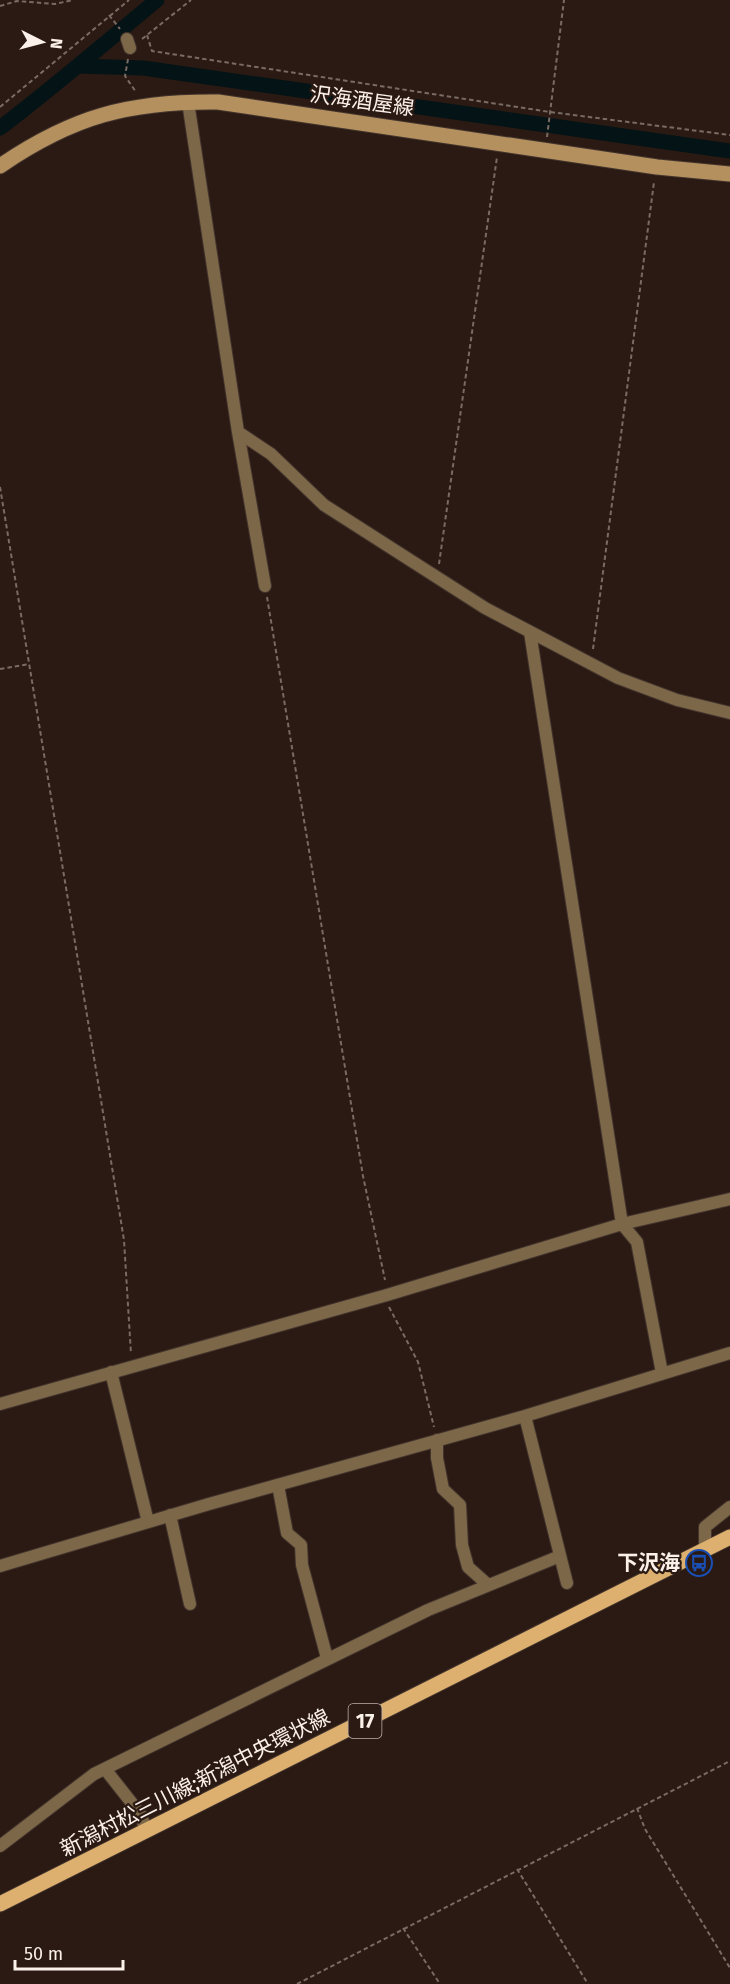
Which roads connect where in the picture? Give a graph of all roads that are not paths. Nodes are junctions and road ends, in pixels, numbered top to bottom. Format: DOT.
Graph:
graph roads {
  1 [pos="188,102"];
  2 [pos="0,166"];
  3 [pos="730,174"];
  4 [pos="238,432"];
  5 [pos="265,586"];
  6 [pos="530,632"];
  7 [pos="730,712"];
  8 [pos="730,1199"];
  9 [pos="622,1224"];
  10 [pos="730,1353"];
  11 [pos="111,1372"];
  12 [pos="662,1373"];
  13 [pos="0,1404"];
  14 [pos="525,1416"];
  15 [pos="437,1440"];
  16 [pos="278,1485"];
  17 [pos="730,1507"];
  18 [pos="170,1515"];
  19 [pos="148,1522"];
  20 [pos="730,1537"];
  21 [pos="705,1550"];
  22 [pos="560,1556"];
  23 [pos="0,1566"];
  24 [pos="567,1582"];
  25 [pos="487,1584"];
  26 [pos="190,1604"];
  27 [pos="327,1658"];
  28 [pos="105,1769"];
  29 [pos="146,1832"];
  30 [pos="0,1846"];
  31 [pos="0,1904"];
  1 -- 2 [label="main road, 沢海酒屋線"];
  1 -- 3 [label="main road, 沢海酒屋線"];
  1 -- 4 [label="street"];
  4 -- 5 [label="street"];
  4 -- 6 [label="street"];
  6 -- 7 [label="street"];
  6 -- 9 [label="street"];
  8 -- 9 [label="street"];
  9 -- 11 [label="street"];
  9 -- 12 [label="street"];
  10 -- 12 [label="street"];
  11 -- 13 [label="street"];
  11 -- 19 [label="street"];
  12 -- 14 [label="street"];
  14 -- 15 [label="street"];
  14 -- 22 [label="street"];
  15 -- 16 [label="street"];
  15 -- 25 [label="street"];
  16 -- 18 [label="street"];
  16 -- 27 [label="street"];
  17 -- 21 [label="street"];
  18 -- 19 [label="street"];
  18 -- 26 [label="street"];
  19 -- 23 [label="street"];
  20 -- 21 [label="main road, 新潟村松三川線;新潟中央環状線 / 17"];
  21 -- 29 [label="main road, 新潟村松三川線;新潟中央環状線 / 17"];
  22 -- 24 [label="street"];
  22 -- 25 [label="street"];
  25 -- 27 [label="street"];
  27 -- 28 [label="street"];
  28 -- 29 [label="street"];
  28 -- 30 [label="street"];
  29 -- 31 [label="main road, 新潟村松三川線;新潟中央環状線 / 17"];
}
